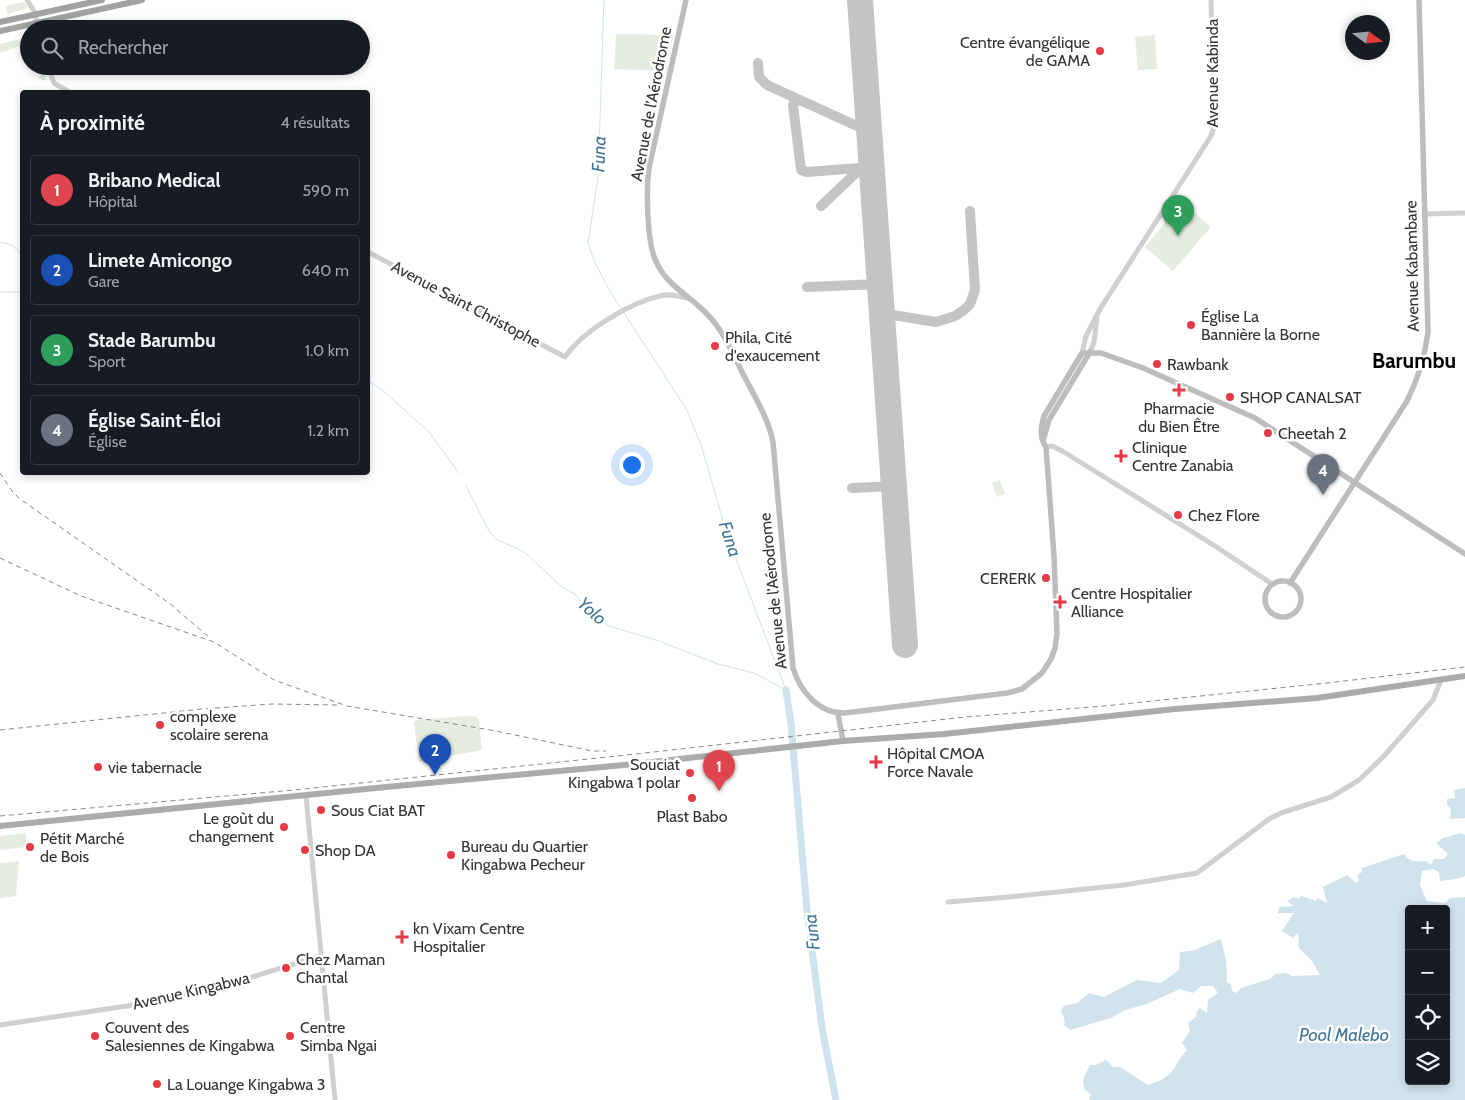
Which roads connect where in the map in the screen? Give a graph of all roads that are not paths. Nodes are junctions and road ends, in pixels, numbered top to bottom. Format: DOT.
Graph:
graph roads {
  1 [pos="27,0"];
  2 [pos="102,0"];
  3 [pos="142,0"];
  4 [pos="686,0"];
  5 [pos="1211,0"];
  6 [pos="1419,0"];
  7 [pos="36,14"];
  8 [pos="37,20"];
  9 [pos="62,20"];
  10 [pos="0,22"];
  11 [pos="20,28"];
  12 [pos="0,30"];
  13 [pos="51,75"];
  14 [pos="65,90"];
  15 [pos="1465,213"];
  16 [pos="1424,214"];
  17 [pos="370,253"];
  18 [pos="687,298"];
  19 [pos="1097,315"];
  20 [pos="1090,352"];
  21 [pos="1082,353"];
  22 [pos="1045,445"];
  23 [pos="1354,482"];
  24 [pos="1465,554"];
  25 [pos="1290,583"];
  26 [pos="1272,584"];
  27 [pos="1465,676"];
  28 [pos="1440,680"];
  29 [pos="838,714"];
  30 [pos="843,741"];
  31 [pos="306,796"];
  32 [pos="0,826"];
  33 [pos="948,902"];
  34 [pos="320,956"];
  35 [pos="0,1025"];
  36 [pos="335,1100"];
  1 -- 7 [label="street"];
  2 -- 7 [label="highway"];
  3 -- 9 [label="highway"];
  4 -- 18 [label="main road, Avenue de l’Aérodrome"];
  5 -- 19 [label="street, Avenue Kabinda"];
  6 -- 16 [label="main road, Avenue Kabambare"];
  7 -- 8 [label="street"];
  7 -- 10 [label="highway"];
  11 -- 12 [label="highway"];
  13 -- 14 [label="street"];
  15 -- 16 [label="street"];
  16 -- 23 [label="main road, Avenue Kabambare"];
  17 -- 18 [label="street, Avenue Saint Christophe"];
  18 -- 29 [label="main road, Avenue de l’Aérodrome"];
  19 -- 20 [label="street"];
  19 -- 21 [label="street"];
  20 -- 21 [label="main road"];
  20 -- 22 [label="main road"];
  20 -- 23 [label="main road"];
  21 -- 22 [label="main road"];
  22 -- 26 [label="street"];
  22 -- 29 [label="main road"];
  23 -- 24 [label="main road"];
  23 -- 25 [label="main road, Avenue Kabambare"];
  25 -- 26 [label="main road"];
  25 -- 26 [label="main road"];
  27 -- 28 [label="main road"];
  28 -- 30 [label="main road"];
  28 -- 33 [label="street"];
  29 -- 30 [label="main road"];
  30 -- 31 [label="main road"];
  31 -- 32 [label="main road"];
  31 -- 34 [label="street"];
  34 -- 35 [label="street, Avenue Kingabwa"];
  34 -- 36 [label="street"];
}
